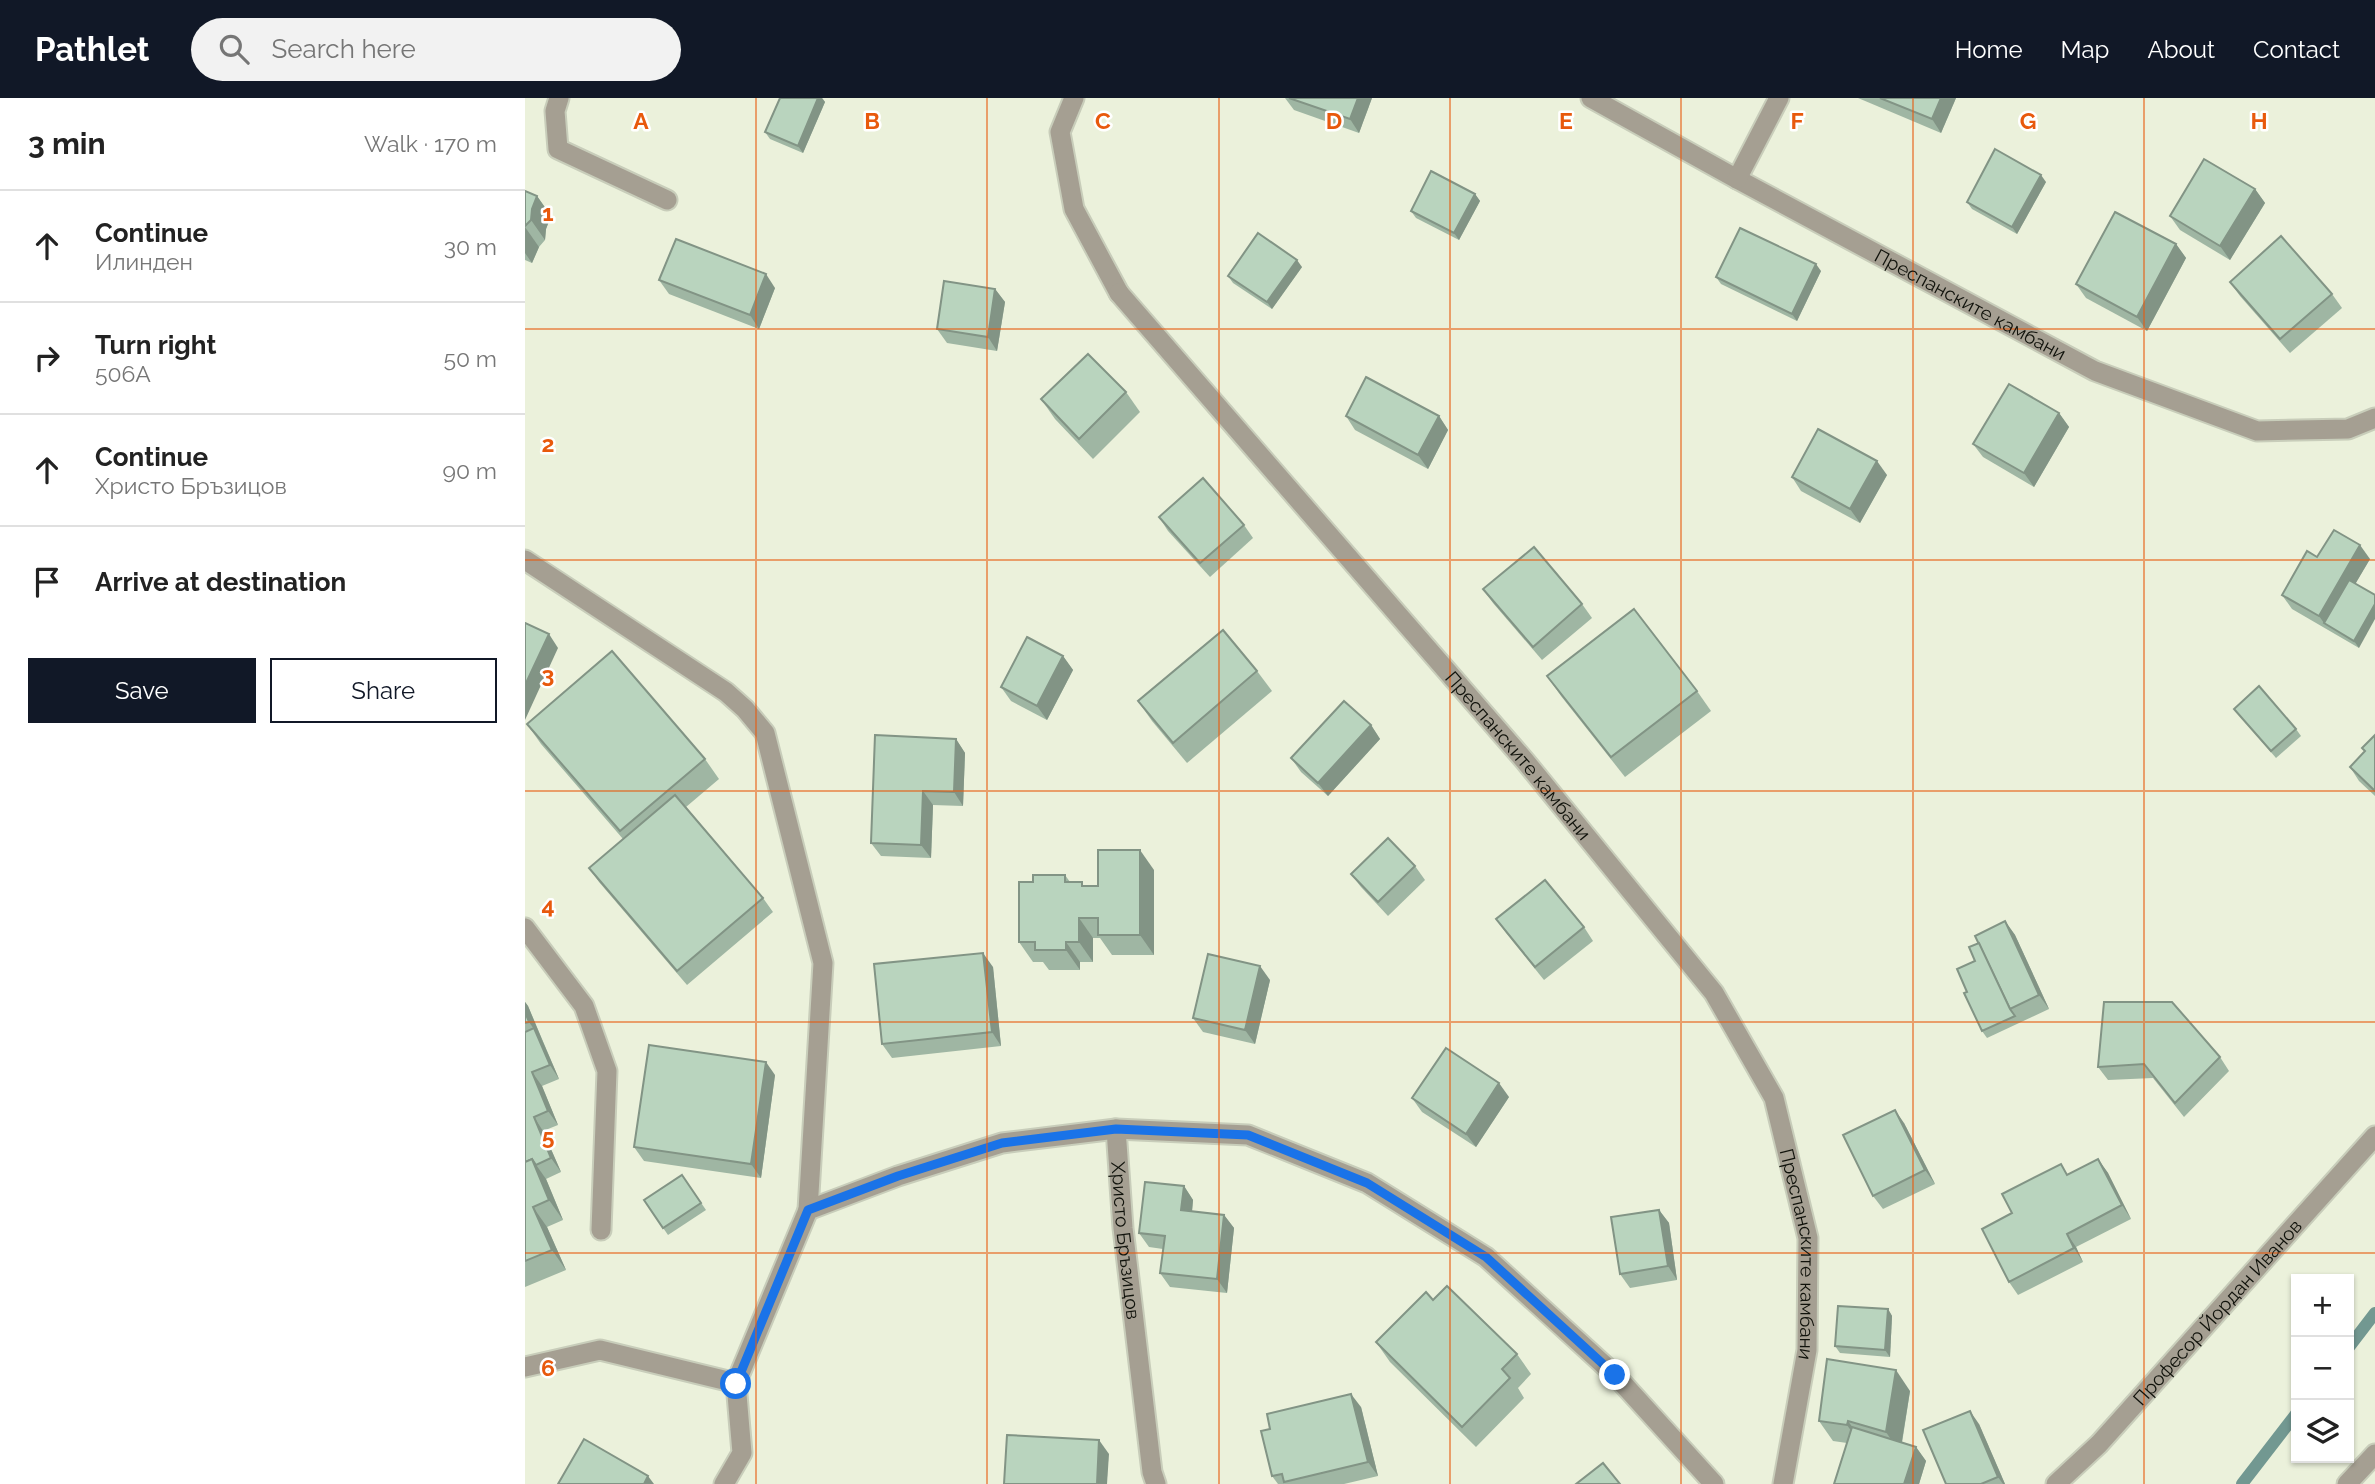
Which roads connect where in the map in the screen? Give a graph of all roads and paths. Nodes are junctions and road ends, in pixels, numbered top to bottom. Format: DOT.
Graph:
graph roads {
  1 [pos="559,98"];
  2 [pos="1074,98"];
  3 [pos="1591,98"];
  4 [pos="1779,98"];
  5 [pos="1737,179"];
  6 [pos="667,200"];
  7 [pos="2375,418"];
  8 [pos="525,560"];
  9 [pos="525,928"];
  10 [pos="1116,1129"];
  11 [pos="2375,1136"];
  12 [pos="808,1210"];
  13 [pos="601,1230"];
  14 [pos="525,1367"];
  15 [pos="736,1384"];
  16 [pos="2375,1454"];
  17 [pos="724,1484"];
  18 [pos="1156,1484"];
  19 [pos="1714,1484"];
  20 [pos="1783,1484"];
  21 [pos="2056,1484"];
  22 [pos="2347,1484"];
  1 -- 6 [label="street"];
  2 -- 20 [label="street, Преспанските камбани"];
  3 -- 5 [label="street, Преспанските камбани"];
  4 -- 5 [label="street"];
  5 -- 7 [label="street, Преспанските камбани"];
  8 -- 12 [label="street"];
  9 -- 13 [label="street"];
  10 -- 12 [label="street"];
  10 -- 18 [label="street, Христо Бръзицов"];
  10 -- 19 [label="street"];
  11 -- 21 [label="street, Професор Йордан Иванов"];
  12 -- 15 [label="street"];
  14 -- 15 [label="street"];
  15 -- 17 [label="street"];
  16 -- 22 [label="street"];
}
